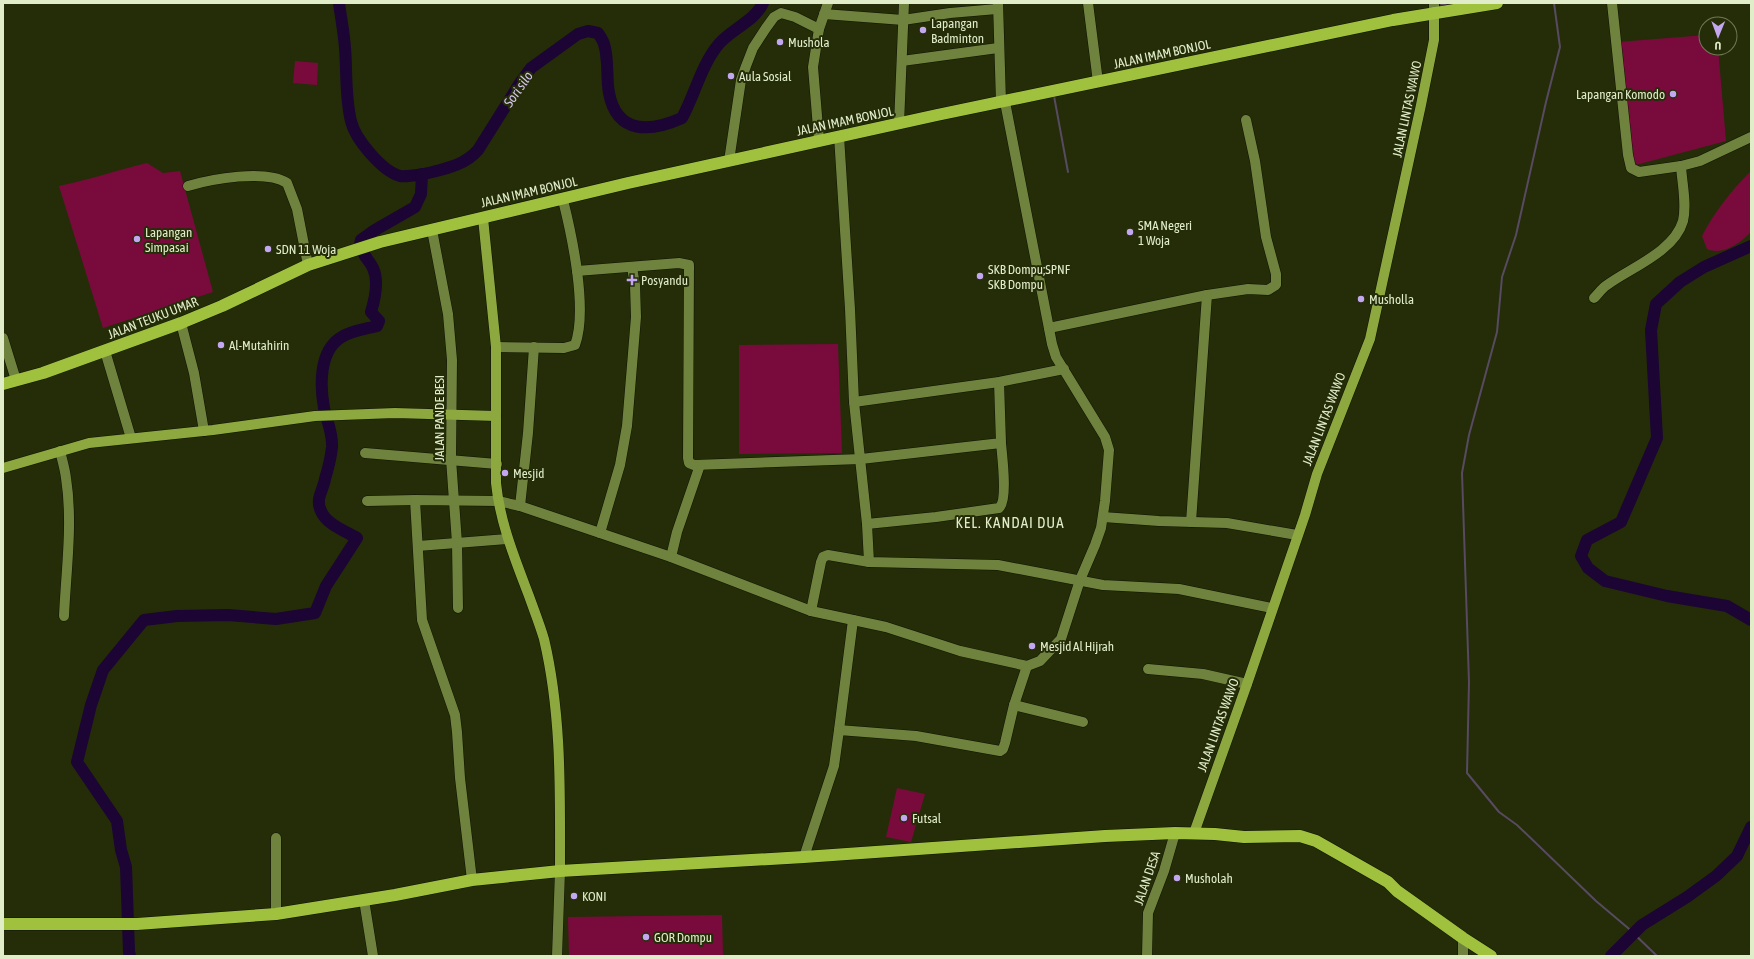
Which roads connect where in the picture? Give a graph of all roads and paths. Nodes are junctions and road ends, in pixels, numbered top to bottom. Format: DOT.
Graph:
graph roads {
  1 [pos="828,3"];
  2 [pos="904,3"];
  3 [pos="1088,3"];
  4 [pos="1497,3"];
  5 [pos="1612,3"];
  6 [pos="998,6"];
  7 [pos="1434,8"];
  8 [pos="824,14"];
  9 [pos="903,20"];
  10 [pos="819,28"];
  11 [pos="998,48"];
  12 [pos="902,60"];
  13 [pos="1098,82"];
  14 [pos="1003,102"];
  15 [pos="1246,120"];
  16 [pos="899,124"];
  17 [pos="839,136"];
  18 [pos="1751,137"];
  19 [pos="819,140"];
  20 [pos="729,161"];
  21 [pos="1681,166"];
  22 [pos="188,186"];
  23 [pos="563,200"];
  24 [pos="483,218"];
  25 [pos="432,230"];
  26 [pos="308,266"];
  27 [pos="632,267"];
  28 [pos="577,271"];
  29 [pos="1207,295"];
  30 [pos="1594,298"];
  31 [pos="181,323"];
  32 [pos="1049,328"];
  33 [pos="3,338"];
  34 [pos="496,347"];
  35 [pos="534,347"];
  36 [pos="105,351"];
  37 [pos="1064,369"];
  38 [pos="16,380"];
  39 [pos="999,382"];
  40 [pos="3,384"];
  41 [pos="854,402"];
  42 [pos="451,414"];
  43 [pos="496,416"];
  44 [pos="204,431"];
  45 [pos="131,438"];
  46 [pos="1001,443"];
  47 [pos="60,451"];
  48 [pos="365,452"];
  49 [pos="451,459"];
  50 [pos="861,459"];
  51 [pos="497,464"];
  52 [pos="700,465"];
  53 [pos="3,468"];
  54 [pos="415,500"];
  55 [pos="454,500"];
  56 [pos="367,501"];
  57 [pos="498,501"];
  58 [pos="520,506"];
  59 [pos="1103,517"];
  60 [pos="1191,522"];
  61 [pos="868,524"];
  62 [pos="600,533"];
  63 [pos="1297,535"];
  64 [pos="507,539"];
  65 [pos="457,543"];
  66 [pos="418,546"];
  67 [pos="671,557"];
  68 [pos="869,562"];
  69 [pos="1080,580"];
  70 [pos="458,608"];
  71 [pos="1272,608"];
  72 [pos="811,612"];
  73 [pos="64,616"];
  74 [pos="853,620"];
  75 [pos="1027,666"];
  76 [pos="1148,669"];
  77 [pos="1247,684"];
  78 [pos="1014,705"];
  79 [pos="1083,722"];
  80 [pos="840,730"];
  81 [pos="1175,833"];
  82 [pos="1198,833"];
  83 [pos="276,838"];
  84 [pos="804,857"];
  85 [pos="560,871"];
  86 [pos="472,880"];
  87 [pos="364,900"];
  88 [pos="276,914"];
  89 [pos="3,924"];
  90 [pos="1463,938"];
  91 [pos="373,956"];
  92 [pos="558,956"];
  93 [pos="1147,956"];
  94 [pos="1463,956"];
  95 [pos="1491,956"];
  1 -- 8 [label="street"];
  2 -- 9 [label="street"];
  3 -- 13 [label="street"];
  4 -- 7 [label="highway"];
  5 -- 21 [label="street"];
  6 -- 9 [label="street"];
  6 -- 11 [label="street"];
  7 -- 13 [label="highway, JALAN IMAM BONJOL"];
  7 -- 63 [label="main road, JALAN LINTAS WAWO"];
  8 -- 9 [label="street"];
  8 -- 10 [label="street"];
  9 -- 12 [label="street"];
  10 -- 19 [label="street"];
  10 -- 20 [label="street"];
  11 -- 12 [label="street"];
  11 -- 14 [label="street"];
  12 -- 16 [label="street"];
  13 -- 14 [label="highway, JALAN IMAM BONJOL"];
  14 -- 16 [label="highway, JALAN IMAM BONJOL"];
  14 -- 32 [label="street"];
  15 -- 29 [label="street"];
  16 -- 17 [label="highway, JALAN IMAM BONJOL"];
  17 -- 19 [label="highway, JALAN IMAM BONJOL"];
  17 -- 41 [label="street"];
  18 -- 21 [label="street"];
  19 -- 20 [label="highway, JALAN IMAM BONJOL"];
  20 -- 23 [label="highway, JALAN IMAM BONJOL"];
  21 -- 30 [label="street"];
  22 -- 26 [label="street"];
  23 -- 24 [label="highway, JALAN IMAM BONJOL"];
  23 -- 28 [label="street"];
  24 -- 25 [label="highway, JALAN IMAM BONJOL"];
  24 -- 34 [label="main road"];
  25 -- 26 [label="highway, JALAN IMAM BONJOL"];
  25 -- 42 [label="street, JALAN PANDE BESI"];
  26 -- 31 [label="highway, JALAN TEUKU UMAR"];
  27 -- 28 [label="street"];
  27 -- 52 [label="street"];
  27 -- 62 [label="street"];
  28 -- 35 [label="street"];
  29 -- 32 [label="street"];
  29 -- 60 [label="street"];
  31 -- 36 [label="highway, JALAN TEUKU UMAR"];
  31 -- 44 [label="street"];
  32 -- 37 [label="street"];
  33 -- 38 [label="street"];
  34 -- 35 [label="street"];
  34 -- 43 [label="main road"];
  35 -- 58 [label="street"];
  36 -- 38 [label="highway, JALAN TEUKU UMAR"];
  36 -- 45 [label="street"];
  37 -- 39 [label="street"];
  37 -- 59 [label="street"];
  38 -- 40 [label="highway, JALAN TEUKU UMAR"];
  39 -- 41 [label="street"];
  39 -- 46 [label="street"];
  41 -- 50 [label="street"];
  42 -- 43 [label="main road"];
  42 -- 44 [label="main road"];
  42 -- 49 [label="street, JALAN PANDE BESI"];
  43 -- 51 [label="main road"];
  44 -- 45 [label="main road"];
  45 -- 47 [label="main road"];
  46 -- 50 [label="street"];
  46 -- 61 [label="street"];
  47 -- 53 [label="main road"];
  47 -- 73 [label="street"];
  48 -- 49 [label="street"];
  49 -- 51 [label="street"];
  49 -- 55 [label="street, JALAN PANDE BESI"];
  50 -- 52 [label="street"];
  50 -- 61 [label="street"];
  51 -- 57 [label="main road"];
  52 -- 67 [label="street"];
  54 -- 55 [label="street"];
  54 -- 56 [label="street"];
  54 -- 66 [label="street"];
  55 -- 57 [label="street"];
  55 -- 65 [label="street, JALAN PANDE BESI"];
  57 -- 58 [label="street"];
  57 -- 64 [label="main road"];
  58 -- 62 [label="street"];
  59 -- 60 [label="street"];
  59 -- 69 [label="street"];
  60 -- 63 [label="street"];
  61 -- 68 [label="street"];
  62 -- 67 [label="street"];
  63 -- 71 [label="main road, JALAN LINTAS WAWO"];
  64 -- 65 [label="street"];
  64 -- 85 [label="main road"];
  65 -- 66 [label="street"];
  65 -- 70 [label="street, JALAN PANDE BESI"];
  66 -- 86 [label="street"];
  67 -- 72 [label="street"];
  68 -- 69 [label="street"];
  68 -- 72 [label="street"];
  69 -- 71 [label="street"];
  69 -- 75 [label="street"];
  71 -- 77 [label="main road, JALAN LINTAS WAWO"];
  72 -- 74 [label="street"];
  74 -- 75 [label="street"];
  74 -- 80 [label="street"];
  75 -- 78 [label="street"];
  76 -- 77 [label="street"];
  77 -- 82 [label="main road, JALAN LINTAS WAWO"];
  78 -- 79 [label="street"];
  78 -- 80 [label="street"];
  80 -- 84 [label="street"];
  81 -- 82 [label="highway"];
  81 -- 84 [label="highway"];
  81 -- 93 [label="street, JALAN DESA"];
  82 -- 90 [label="highway"];
  83 -- 88 [label="street"];
  84 -- 85 [label="highway"];
  85 -- 86 [label="highway"];
  85 -- 92 [label="street"];
  86 -- 87 [label="highway"];
  87 -- 88 [label="highway"];
  87 -- 91 [label="street"];
  88 -- 89 [label="highway"];
  90 -- 94 [label="street"];
  90 -- 95 [label="highway"];
}
